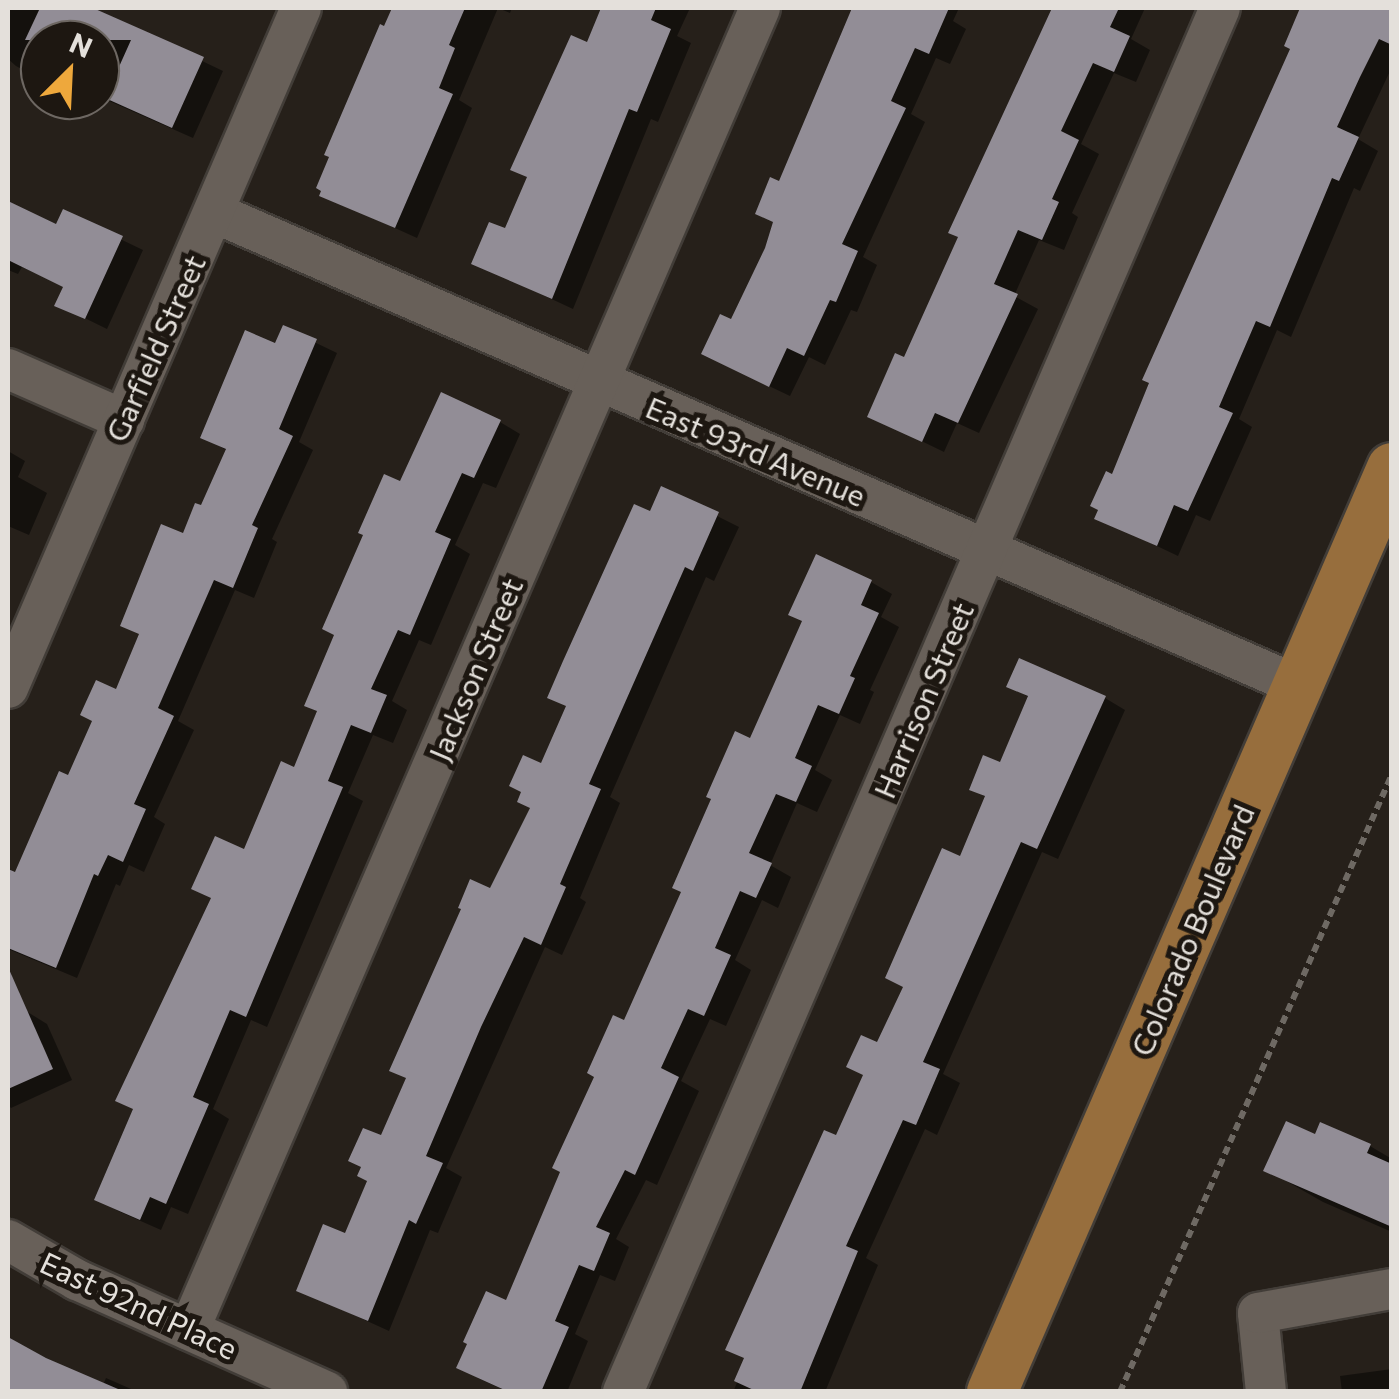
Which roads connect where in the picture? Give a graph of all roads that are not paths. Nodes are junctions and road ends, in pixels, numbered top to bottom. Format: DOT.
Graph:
graph roads {
  1 [pos="760,8"];
  2 [pos="1220,8"];
  3 [pos="292,10"];
  4 [pos="214,214"];
  5 [pos="8,369"];
  6 [pos="599,383"];
  7 [pos="124,420"];
  8 [pos="1392,468"];
  9 [pos="988,551"];
  10 [pos="1298,686"];
  11 [pos="8,688"];
  12 [pos="8,1240"];
  13 [pos="1392,1289"];
  14 [pos="189,1330"];
  15 [pos="327,1392"];
  16 [pos="623,1392"];
  17 [pos="992,1392"];
  18 [pos="1266,1392"];
  1 -- 6 [label="street, Jackson Street"];
  2 -- 9 [label="street, Harrison Street"];
  3 -- 4 [label="street, Garfield Street"];
  4 -- 6 [label="street, East 93rd Avenue"];
  4 -- 7 [label="street, Garfield Street"];
  5 -- 7 [label="street"];
  6 -- 9 [label="street, East 93rd Avenue"];
  6 -- 14 [label="street, Jackson Street"];
  7 -- 11 [label="street, Garfield Street"];
  8 -- 10 [label="main road, Colorado Boulevard"];
  9 -- 10 [label="street, East 93rd Avenue"];
  9 -- 16 [label="street, Harrison Street"];
  10 -- 17 [label="main road, Colorado Boulevard"];
  12 -- 14 [label="street, East 92nd Place"];
  13 -- 18 [label="street"];
  14 -- 15 [label="street, East 92nd Place"];
}
